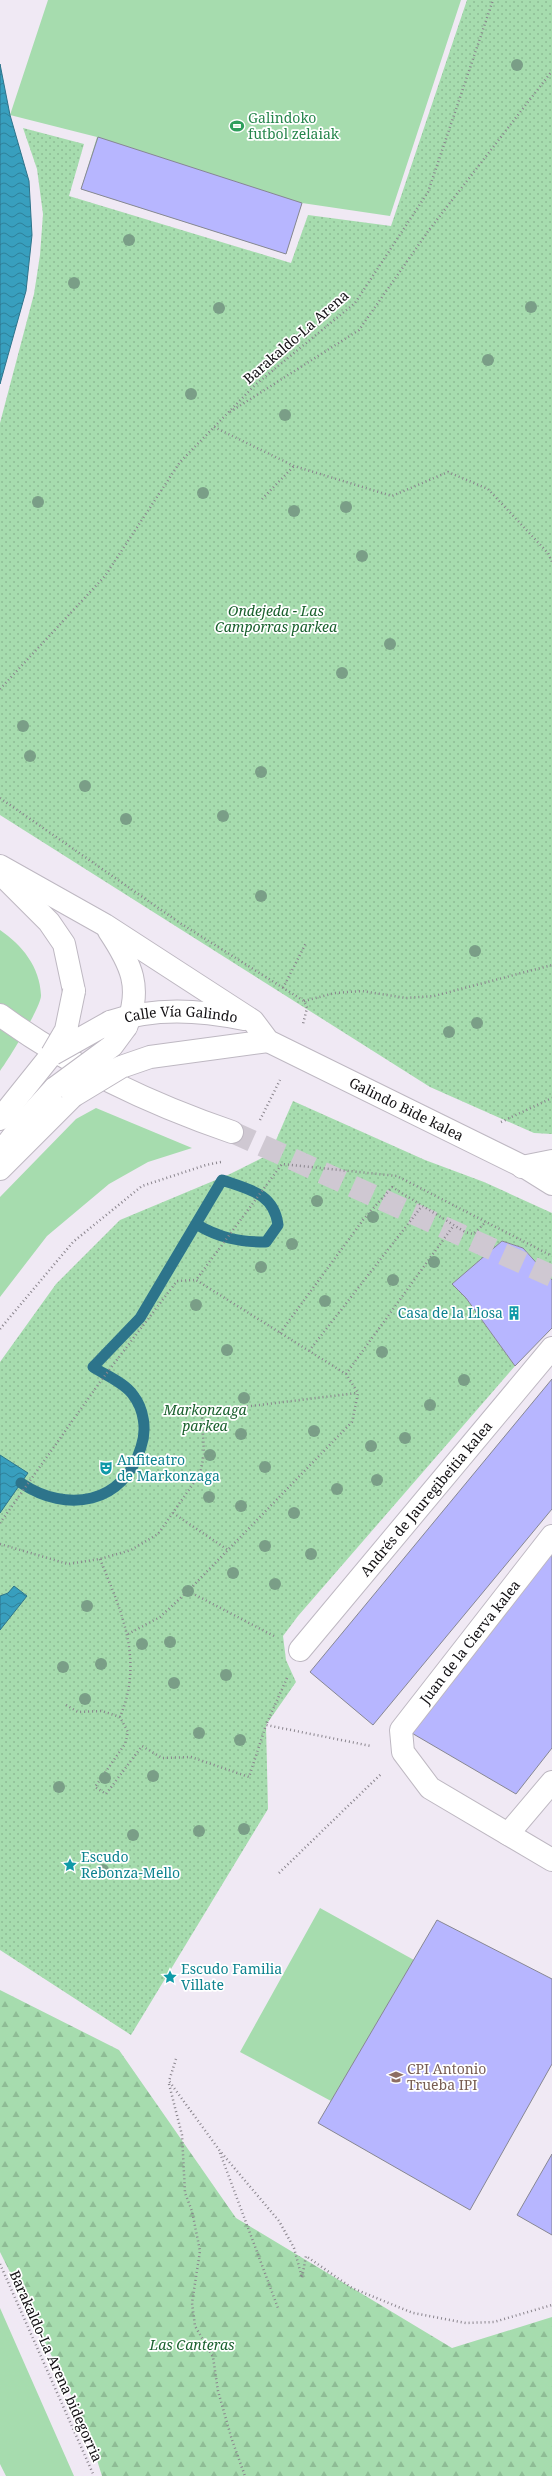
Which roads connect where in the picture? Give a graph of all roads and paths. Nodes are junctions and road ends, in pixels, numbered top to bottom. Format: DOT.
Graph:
graph roads {
  1 [pos="493,0"];
  2 [pos="552,71"];
  3 [pos="227,414"];
  4 [pos="214,427"];
  5 [pos="294,466"];
  6 [pos="262,499"];
  7 [pos="552,562"];
  8 [pos="0,689"];
  9 [pos="0,866"];
  10 [pos="0,873"];
  11 [pos="105,925"];
  12 [pos="306,943"];
  13 [pos="552,965"];
  14 [pos="283,988"];
  15 [pos="304,1001"];
  16 [pos="0,1015"];
  17 [pos="253,1021"];
  18 [pos="122,1022"];
  19 [pos="268,1041"];
  20 [pos="52,1054"];
  21 [pos="64,1092"];
  22 [pos="552,1098"];
  23 [pos="0,1120"];
  24 [pos="232,1132"];
  25 [pos="464,1137"];
  26 [pos="0,1153"];
  27 [pos="0,1168"];
  28 [pos="550,1177"];
  29 [pos="422,1206"];
  30 [pos="486,1222"];
  31 [pos="454,1225"];
  32 [pos="552,1256"];
  33 [pos="196,1280"];
  34 [pos="280,1333"];
  35 [pos="552,1348"];
  36 [pos="309,1351"];
  37 [pos="346,1374"];
  38 [pos="358,1393"];
  39 [pos="173,1513"];
  40 [pos="0,1523"];
  41 [pos="552,1536"];
  42 [pos="0,1544"];
  43 [pos="228,1550"];
  44 [pos="100,1559"];
  45 [pos="188,1590"];
  46 [pos="128,1634"];
  47 [pos="300,1650"];
  48 [pos="66,1705"];
  49 [pos="120,1717"];
  50 [pos="266,1725"];
  51 [pos="403,1752"];
  52 [pos="552,1782"];
  53 [pos="508,1834"];
  54 [pos="552,1860"];
  55 [pos="279,1873"];
  56 [pos="176,2059"];
  57 [pos="169,2082"];
  58 [pos="220,2151"];
  59 [pos="0,2264"];
  60 [pos="552,2305"];
  61 [pos="278,2308"];
  62 [pos="94,2476"];
  63 [pos="245,2476"];
  1 -- 3 [label="path, Barakaldo-La Arena"];
  2 -- 3 [label="path"];
  3 -- 4 [label="path, Barakaldo-La Arena"];
  4 -- 5 [label="path"];
  4 -- 8 [label="path, Barakaldo-La Arena"];
  5 -- 6 [label="path"];
  5 -- 7 [label="path"];
  9 -- 11 [label="street"];
  10 -- 20 [label="street, bridge"];
  11 -- 17 [label="street"];
  11 -- 18 [label="street"];
  12 -- 14 [label="path"];
  13 -- 15 [label="path"];
  16 -- 24 [label="street"];
  17 -- 18 [label="street, Calle Vía Galindo"];
  17 -- 19 [label="street, Galindo Bide kalea"];
  18 -- 20 [label="street, bridge"];
  18 -- 21 [label="street, bridge"];
  19 -- 21 [label="street, bridge"];
  19 -- 25 [label="street, Galindo Bide kalea"];
  20 -- 23 [label="street"];
  21 -- 26 [label="street"];
  21 -- 27 [label="street"];
  22 -- 25 [label="path"];
  25 -- 28 [label="street, Galindo Bide kalea"];
  29 -- 31 [label="path"];
  29 -- 34 [label="path"];
  29 -- 36 [label="path"];
  30 -- 31 [label="path"];
  30 -- 32 [label="path"];
  30 -- 33 [label="path"];
  31 -- 37 [label="path"];
  33 -- 34 [label="path"];
  33 -- 40 [label="path"];
  34 -- 36 [label="path"];
  35 -- 47 [label="street, Andrés de Jauregibeitia kalea"];
  36 -- 37 [label="path"];
  37 -- 38 [label="path"];
  38 -- 39 [label="path"];
  38 -- 43 [label="path"];
  39 -- 43 [label="path"];
  39 -- 44 [label="path"];
  41 -- 51 [label="street, Juan de la Cierva kalea"];
  42 -- 44 [label="path"];
  43 -- 45 [label="path"];
  44 -- 46 [label="path"];
  45 -- 46 [label="path"];
  45 -- 47 [label="path"];
  46 -- 49 [label="path"];
  47 -- 50 [label="path"];
  48 -- 49 [label="path"];
  49 -- 50 [label="path"];
  50 -- 51 [label="path"];
  51 -- 53 [label="street"];
  51 -- 55 [label="path"];
  52 -- 53 [label="street"];
  53 -- 54 [label="street"];
  56 -- 57 [label="path"];
  57 -- 58 [label="path"];
  57 -- 63 [label="path"];
  58 -- 60 [label="path"];
  58 -- 61 [label="path"];
  59 -- 62 [label="path, Barakaldo-La Arena bidegorria"];
}
